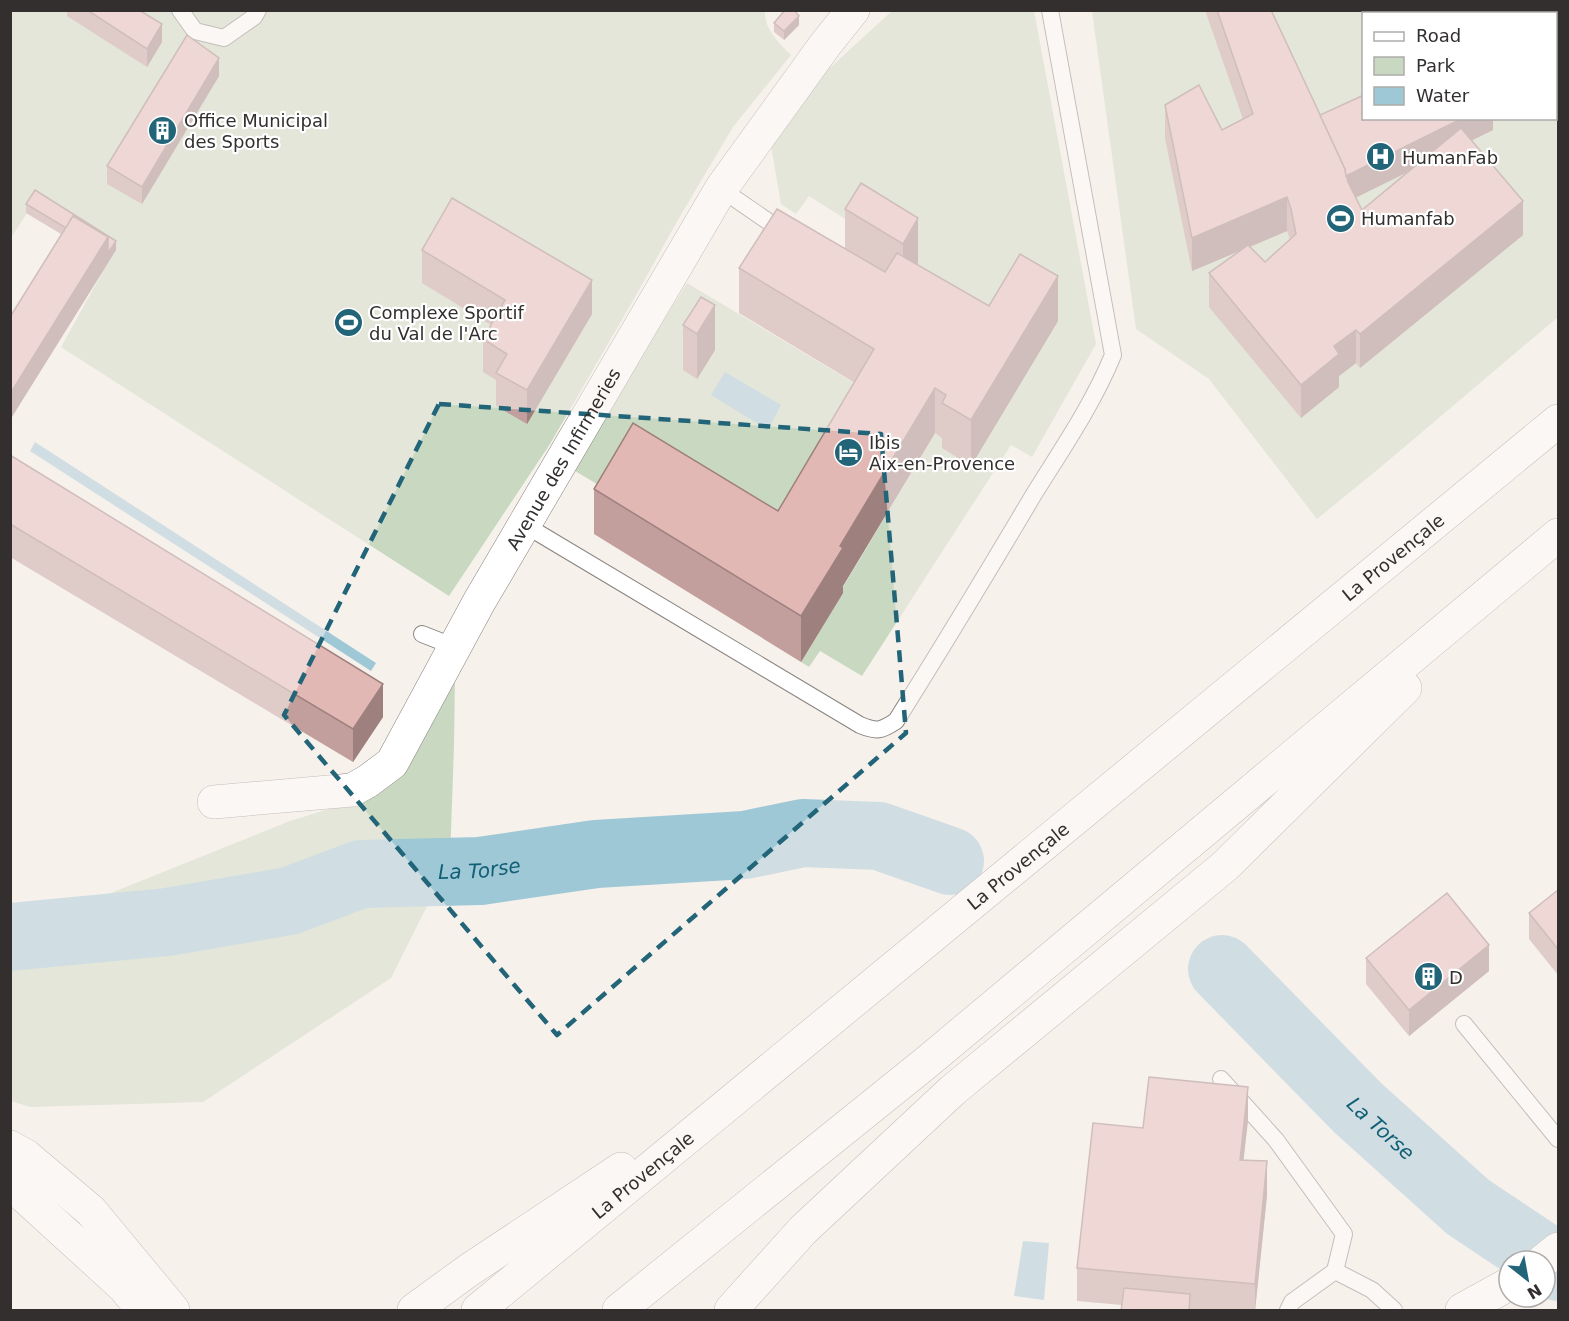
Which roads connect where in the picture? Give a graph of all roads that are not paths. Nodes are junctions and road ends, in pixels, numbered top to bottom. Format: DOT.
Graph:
graph roads {
  1 [pos="180,10"];
  2 [pos="258,10"];
  3 [pos="1050,10"];
  4 [pos="843,17"];
  5 [pos="722,189"];
  6 [pos="789,236"];
  7 [pos="1558,421"];
  8 [pos="525,525"];
  9 [pos="1558,536"];
  10 [pos="422,634"];
  11 [pos="455,647"];
  12 [pos="214,802"];
  13 [pos="1464,1024"];
  14 [pos="777,1065"];
  15 [pos="1221,1079"];
  16 [pos="1558,1139"];
  17 [pos="10,1146"];
  18 [pos="10,1183"];
  19 [pos="1335,1271"];
  20 [pos="1497,1291"];
  21 [pos="143,1311"];
  22 [pos="173,1311"];
  23 [pos="414,1311"];
  24 [pos="478,1311"];
  25 [pos="620,1311"];
  26 [pos="730,1311"];
  27 [pos="1288,1311"];
  28 [pos="1394,1311"];
  29 [pos="1462,1311"];
  1 -- 2 [label="lane"];
  3 -- 8 [label="lane"];
  4 -- 5 [label="main road, Avenue des Infirmeries"];
  5 -- 6 [label="lane"];
  5 -- 8 [label="main road, Avenue des Infirmeries"];
  7 -- 14 [label="main road, La Provençale"];
  8 -- 11 [label="main road, Avenue des Infirmeries"];
  9 -- 25 [label="main road"];
  9 -- 26 [label="main road"];
  10 -- 11 [label="lane"];
  11 -- 12 [label="main road, Avenue des Infirmeries"];
  13 -- 16 [label="lane"];
  14 -- 23 [label="main road"];
  14 -- 24 [label="main road, La Provençale"];
  15 -- 19 [label="lane"];
  17 -- 22 [label="main road"];
  18 -- 21 [label="main road"];
  19 -- 27 [label="lane"];
  19 -- 28 [label="lane"];
  20 -- 29 [label="main road"];
}
